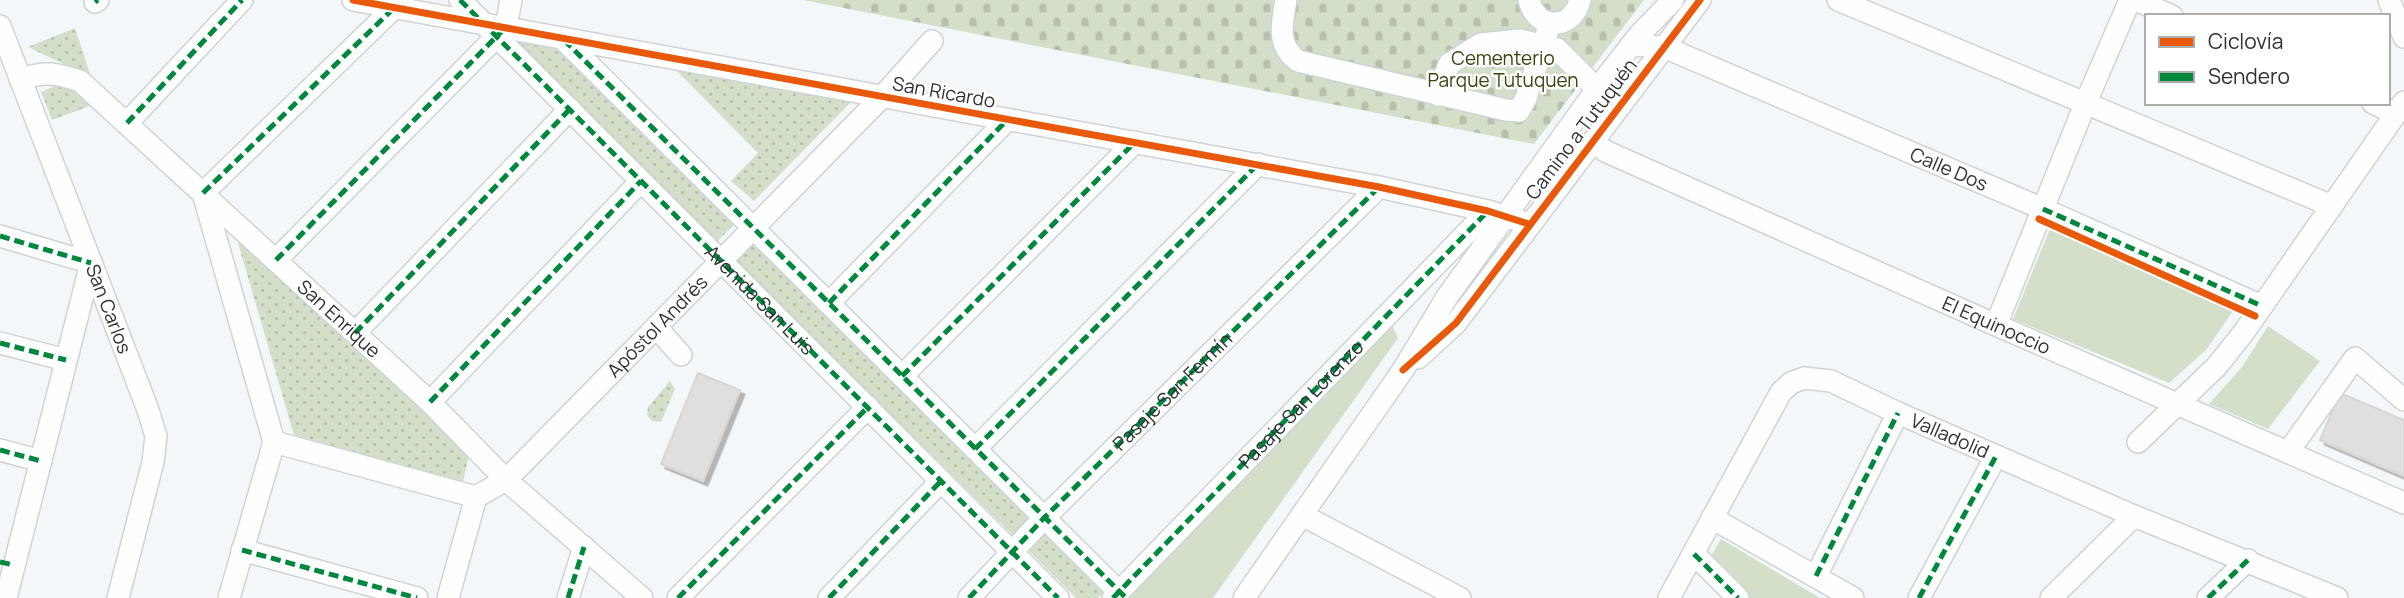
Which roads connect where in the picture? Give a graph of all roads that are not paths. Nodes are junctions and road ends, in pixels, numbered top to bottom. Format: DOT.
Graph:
graph roads {
  1 [pos="242,0"];
  2 [pos="352,0"];
  3 [pos="460,0"];
  4 [pos="511,0"];
  5 [pos="1286,0"];
  6 [pos="1529,0"];
  7 [pos="1580,0"];
  8 [pos="1673,0"];
  9 [pos="1700,0"];
  10 [pos="1838,0"];
  11 [pos="2130,0"];
  12 [pos="2136,0"];
  13 [pos="2389,0"];
  14 [pos="394,7"];
  15 [pos="2168,14"];
  16 [pos="1550,23"];
  17 [pos="0,26"];
  18 [pos="496,29"];
  19 [pos="2404,37"];
  20 [pos="562,38"];
  21 [pos="932,41"];
  22 [pos="1544,44"];
  23 [pos="1632,45"];
  24 [pos="1664,47"];
  25 [pos="20,79"];
  26 [pos="1597,89"];
  27 [pos="1438,95"];
  28 [pos="883,97"];
  29 [pos="2087,102"];
  30 [pos="2399,107"];
  31 [pos="570,109"];
  32 [pos="1613,113"];
  33 [pos="1007,120"];
  34 [pos="127,123"];
  35 [pos="1593,141"];
  36 [pos="1135,142"];
  37 [pos="1258,164"];
  38 [pos="642,181"];
  39 [pos="1379,187"];
  40 [pos="204,193"];
  41 [pos="2332,206"];
  42 [pos="2043,209"];
  43 [pos="1497,213"];
  44 [pos="1529,224"];
  45 [pos="753,228"];
  46 [pos="0,236"];
  47 [pos="276,260"];
  48 [pos="721,261"];
  49 [pos="91,263"];
  50 [pos="829,303"];
  51 [pos="2262,306"];
  52 [pos="1996,325"];
  53 [pos="656,327"];
  54 [pos="355,333"];
  55 [pos="0,343"];
  56 [pos="681,355"];
  57 [pos="66,360"];
  58 [pos="1403,370"];
  59 [pos="902,376"];
  60 [pos="2404,400"];
  61 [pos="430,402"];
  62 [pos="2178,404"];
  63 [pos="868,407"];
  64 [pos="1898,413"];
  65 [pos="274,442"];
  66 [pos="2138,442"];
  67 [pos="975,449"];
  68 [pos="0,450"];
  69 [pos="2288,452"];
  70 [pos="1996,456"];
  71 [pos="41,461"];
  72 [pos="506,480"];
  73 [pos="941,481"];
  74 [pos="476,497"];
  75 [pos="2404,503"];
  76 [pos="1302,515"];
  77 [pos="2134,516"];
  78 [pos="1712,518"];
  79 [pos="1044,519"];
  80 [pos="584,547"];
  81 [pos="242,550"];
  82 [pos="1012,552"];
  83 [pos="1694,554"];
  84 [pos="2248,560"];
  85 [pos="7,564"];
  86 [pos="1816,576"];
  87 [pos="1116,595"];
  88 [pos="6,598"];
  89 [pos="118,598"];
  90 [pos="229,598"];
  91 [pos="417,598"];
  92 [pos="448,598"];
  93 [pos="568,598"];
  94 [pos="642,598"];
  95 [pos="678,598"];
  96 [pos="829,598"];
  97 [pos="969,598"];
  98 [pos="1058,598"];
  99 [pos="1244,598"];
  100 [pos="1460,598"];
  101 [pos="1669,598"];
  102 [pos="1738,598"];
  103 [pos="1853,598"];
  104 [pos="1919,598"];
  105 [pos="2051,598"];
  106 [pos="2208,598"];
  107 [pos="2337,598"];
  1 -- 34 [label="street"];
  2 -- 14 [label="street, San Ricardo"];
  3 -- 18 [label="street, Avenida San Luis"];
  4 -- 18 [label="street"];
  5 -- 27 [label="street"];
  6 -- 16 [label="street"];
  7 -- 16 [label="street"];
  8 -- 23 [label="street, Camino a Tutuquén"];
  9 -- 24 [label="street, Camino a Tutuquén"];
  10 -- 29 [label="street"];
  11 -- 29 [label="street"];
  12 -- 15 [label="street"];
  13 -- 19 [label="street"];
  14 -- 18 [label="street, San Ricardo"];
  14 -- 40 [label="street"];
  16 -- 22 [label="street"];
  17 -- 25 [label="street, San Carlos"];
  18 -- 20 [label="street, San Ricardo"];
  18 -- 31 [label="street, Avenida San Luis"];
  18 -- 47 [label="street"];
  20 -- 28 [label="street, San Ricardo"];
  20 -- 45 [label="street"];
  21 -- 28 [label="street, Apóstol Andrés"];
  22 -- 26 [label="street"];
  22 -- 27 [label="street"];
  22 -- 27 [label="street"];
  23 -- 24 [label="street, Calle Dos"];
  23 -- 26 [label="street, Camino a Tutuquén"];
  24 -- 32 [label="street, Camino a Tutuquén"];
  24 -- 42 [label="street, Calle Dos"];
  25 -- 34 [label="street, San Enrique"];
  25 -- 49 [label="street, San Carlos"];
  26 -- 32 [label="street"];
  26 -- 43 [label="street, Camino a Tutuquén"];
  28 -- 33 [label="street, San Ricardo"];
  28 -- 45 [label="street, Apóstol Andrés"];
  29 -- 41 [label="street"];
  29 -- 42 [label="street"];
  30 -- 41 [label="street"];
  31 -- 38 [label="street, Avenida San Luis"];
  31 -- 54 [label="street"];
  32 -- 35 [label="street, Camino a Tutuquén"];
  33 -- 36 [label="street, San Ricardo"];
  33 -- 50 [label="street"];
  34 -- 40 [label="street, San Enrique"];
  35 -- 44 [label="street, Camino a Tutuquén"];
  35 -- 52 [label="street, El Equinoccio"];
  36 -- 37 [label="street, San Ricardo"];
  36 -- 59 [label="street"];
  37 -- 39 [label="street, San Ricardo"];
  37 -- 67 [label="street"];
  38 -- 48 [label="street, Avenida San Luis"];
  38 -- 61 [label="street"];
  39 -- 43 [label="street, San Ricardo"];
  39 -- 79 [label="street, Pasaje San Fermín"];
  40 -- 47 [label="street, San Enrique"];
  40 -- 65 [label="street"];
  41 -- 51 [label="street"];
  42 -- 51 [label="street, Calle Dos"];
  42 -- 52 [label="street"];
  43 -- 44 [label="street, San Ricardo"];
  43 -- 58 [label="street, Camino a Tutuquén"];
  43 -- 87 [label="street, Pasaje San Lorenzo"];
  44 -- 58 [label="street, Camino a Tutuquén"];
  45 -- 48 [label="street, Apóstol Andrés"];
  45 -- 50 [label="street"];
  46 -- 49 [label="street"];
  47 -- 54 [label="street, San Enrique"];
  48 -- 53 [label="street, Apóstol Andrés"];
  48 -- 63 [label="street, Avenida San Luis"];
  49 -- 57 [label="street"];
  49 -- 89 [label="street, San Carlos"];
  50 -- 59 [label="street"];
  51 -- 62 [label="street"];
  52 -- 62 [label="street, El Equinoccio"];
  53 -- 56 [label="street"];
  53 -- 72 [label="street, Apóstol Andrés"];
  54 -- 61 [label="street, San Enrique"];
  55 -- 57 [label="street"];
  57 -- 71 [label="street"];
  58 -- 76 [label="street, Camino a Tutuquén"];
  59 -- 67 [label="street"];
  60 -- 69 [label="street"];
  61 -- 72 [label="street, San Enrique"];
  62 -- 66 [label="street"];
  62 -- 69 [label="street, El Equinoccio"];
  63 -- 73 [label="street, Avenida San Luis"];
  63 -- 95 [label="street"];
  64 -- 70 [label="street, Valladolid"];
  64 -- 78 [label="street, Valladolid"];
  64 -- 86 [label="street"];
  65 -- 74 [label="street"];
  65 -- 81 [label="street"];
  67 -- 79 [label="street"];
  68 -- 71 [label="street"];
  69 -- 75 [label="street, El Equinoccio"];
  70 -- 77 [label="street, Valladolid"];
  70 -- 104 [label="street"];
  71 -- 85 [label="street"];
  72 -- 74 [label="street, Apóstol Andrés"];
  72 -- 80 [label="street, San Enrique"];
  73 -- 82 [label="street, Avenida San Luis"];
  73 -- 96 [label="street"];
  74 -- 92 [label="street"];
  76 -- 99 [label="street, Camino a Tutuquén"];
  76 -- 100 [label="street"];
  77 -- 84 [label="street, Valladolid"];
  77 -- 105 [label="street"];
  78 -- 83 [label="street, Valladolid"];
  78 -- 86 [label="street"];
  79 -- 82 [label="street, Pasaje San Fermín"];
  79 -- 87 [label="street"];
  80 -- 93 [label="street"];
  80 -- 94 [label="street, San Enrique"];
  81 -- 90 [label="street"];
  81 -- 91 [label="street"];
  82 -- 97 [label="street, Pasaje San Fermín"];
  82 -- 98 [label="street, Avenida San Luis"];
  83 -- 101 [label="street, Valladolid"];
  83 -- 102 [label="street"];
  84 -- 106 [label="street"];
  84 -- 107 [label="street, Valladolid"];
  85 -- 88 [label="street"];
  86 -- 103 [label="street"];
}
